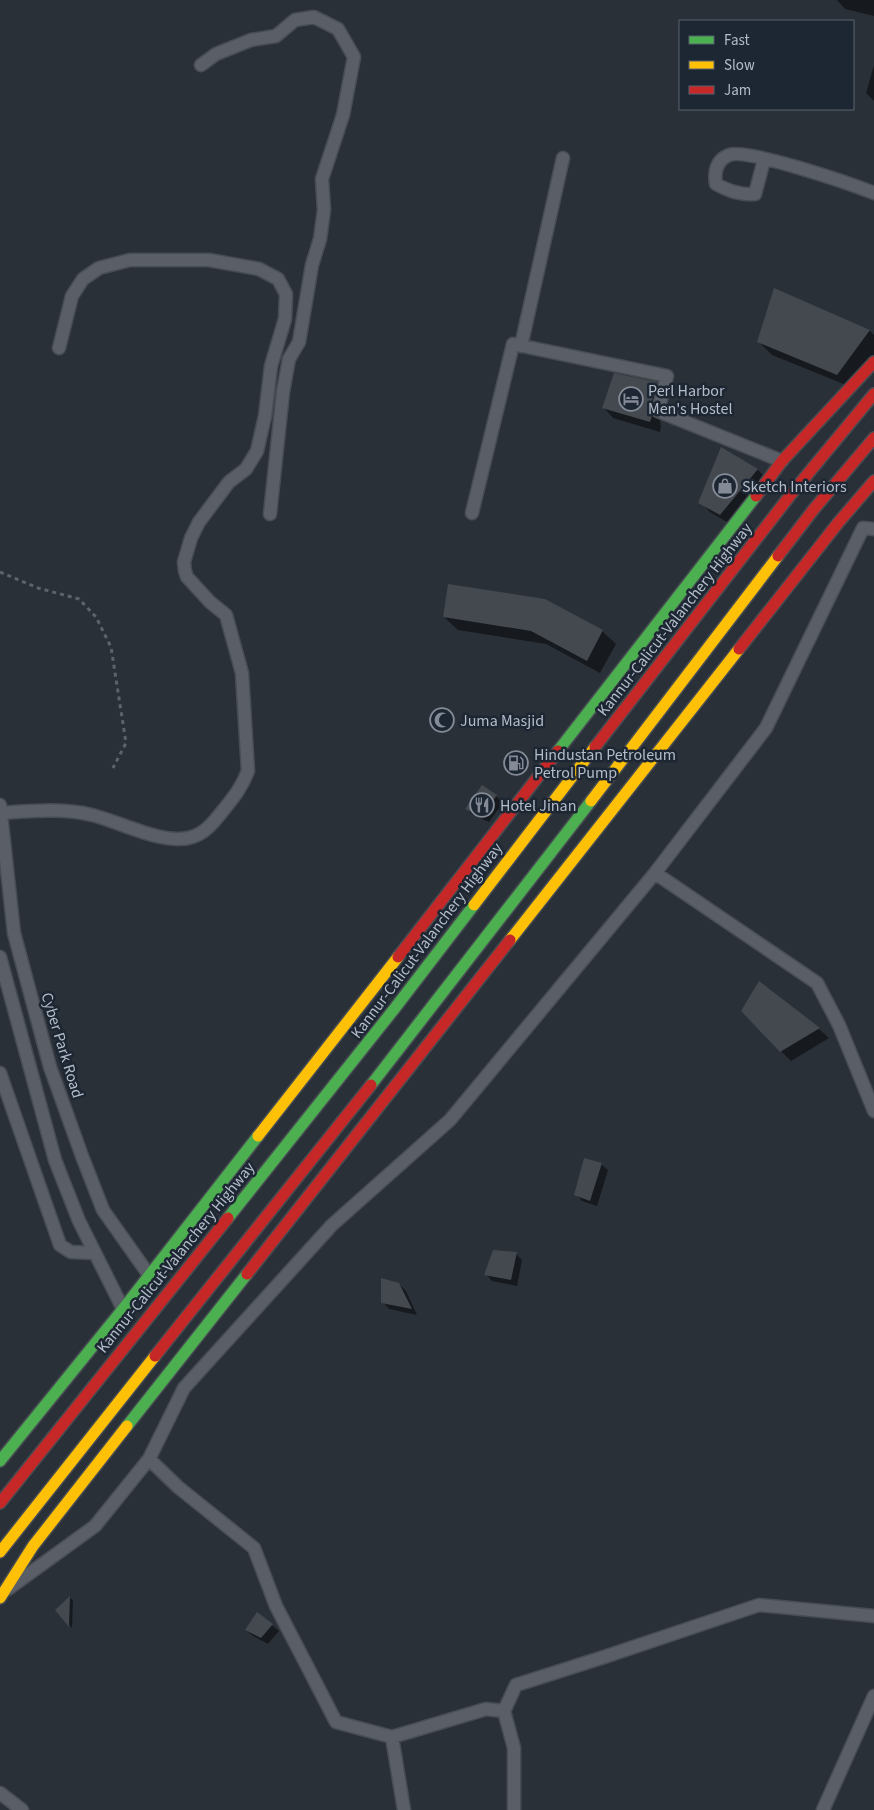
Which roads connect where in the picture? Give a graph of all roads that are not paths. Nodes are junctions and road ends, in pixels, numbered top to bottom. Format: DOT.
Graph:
graph roads {
  1 [pos="202,65"];
  2 [pos="563,158"];
  3 [pos="764,160"];
  4 [pos="874,193"];
  5 [pos="521,346"];
  6 [pos="59,348"];
  7 [pos="874,362"];
  8 [pos="874,394"];
  9 [pos="262,428"];
  10 [pos="279,430"];
  11 [pos="874,438"];
  12 [pos="782,462"];
  13 [pos="874,481"];
  14 [pos="472,513"];
  15 [pos="270,514"];
  16 [pos="874,529"];
  17 [pos="0,809"];
  18 [pos="656,873"];
  19 [pos="0,957"];
  20 [pos="0,1073"];
  21 [pos="874,1111"];
  22 [pos="95,1253"];
  23 [pos="149,1275"];
  24 [pos="123,1309"];
  25 [pos="149,1459"];
  26 [pos="0,1461"];
  27 [pos="0,1503"];
  28 [pos="0,1552"];
  29 [pos="2,1595"];
  30 [pos="874,1616"];
  31 [pos="874,1696"];
  32 [pos="504,1711"];
  33 [pos="392,1737"];
  34 [pos="0,1793"];
  35 [pos="22,1810"];
  36 [pos="404,1810"];
  37 [pos="514,1810"];
  38 [pos="823,1810"];
  1 -- 10 [label="street"];
  2 -- 5 [label="street"];
  3 -- 4 [label="street"];
  5 -- 12 [label="street"];
  5 -- 14 [label="street"];
  6 -- 9 [label="street"];
  7 -- 12 [label="main road"];
  8 -- 27 [label="main road, Kannur-Calicut-Valanchery Highway"];
  9 -- 10 [label="street"];
  9 -- 17 [label="street"];
  10 -- 15 [label="street"];
  11 -- 28 [label="main road"];
  12 -- 23 [label="main road"];
  13 -- 29 [label="main road"];
  16 -- 18 [label="street"];
  17 -- 23 [label="street, Cyber Park Road"];
  18 -- 21 [label="street"];
  18 -- 25 [label="street"];
  19 -- 22 [label="street"];
  20 -- 22 [label="street"];
  22 -- 24 [label="street"];
  23 -- 24 [label="main road"];
  24 -- 26 [label="main road"];
  25 -- 29 [label="street"];
  25 -- 33 [label="street"];
  30 -- 32 [label="street"];
  31 -- 38 [label="street"];
  32 -- 33 [label="street"];
  32 -- 37 [label="street"];
  33 -- 36 [label="street"];
  34 -- 35 [label="street"];
}
